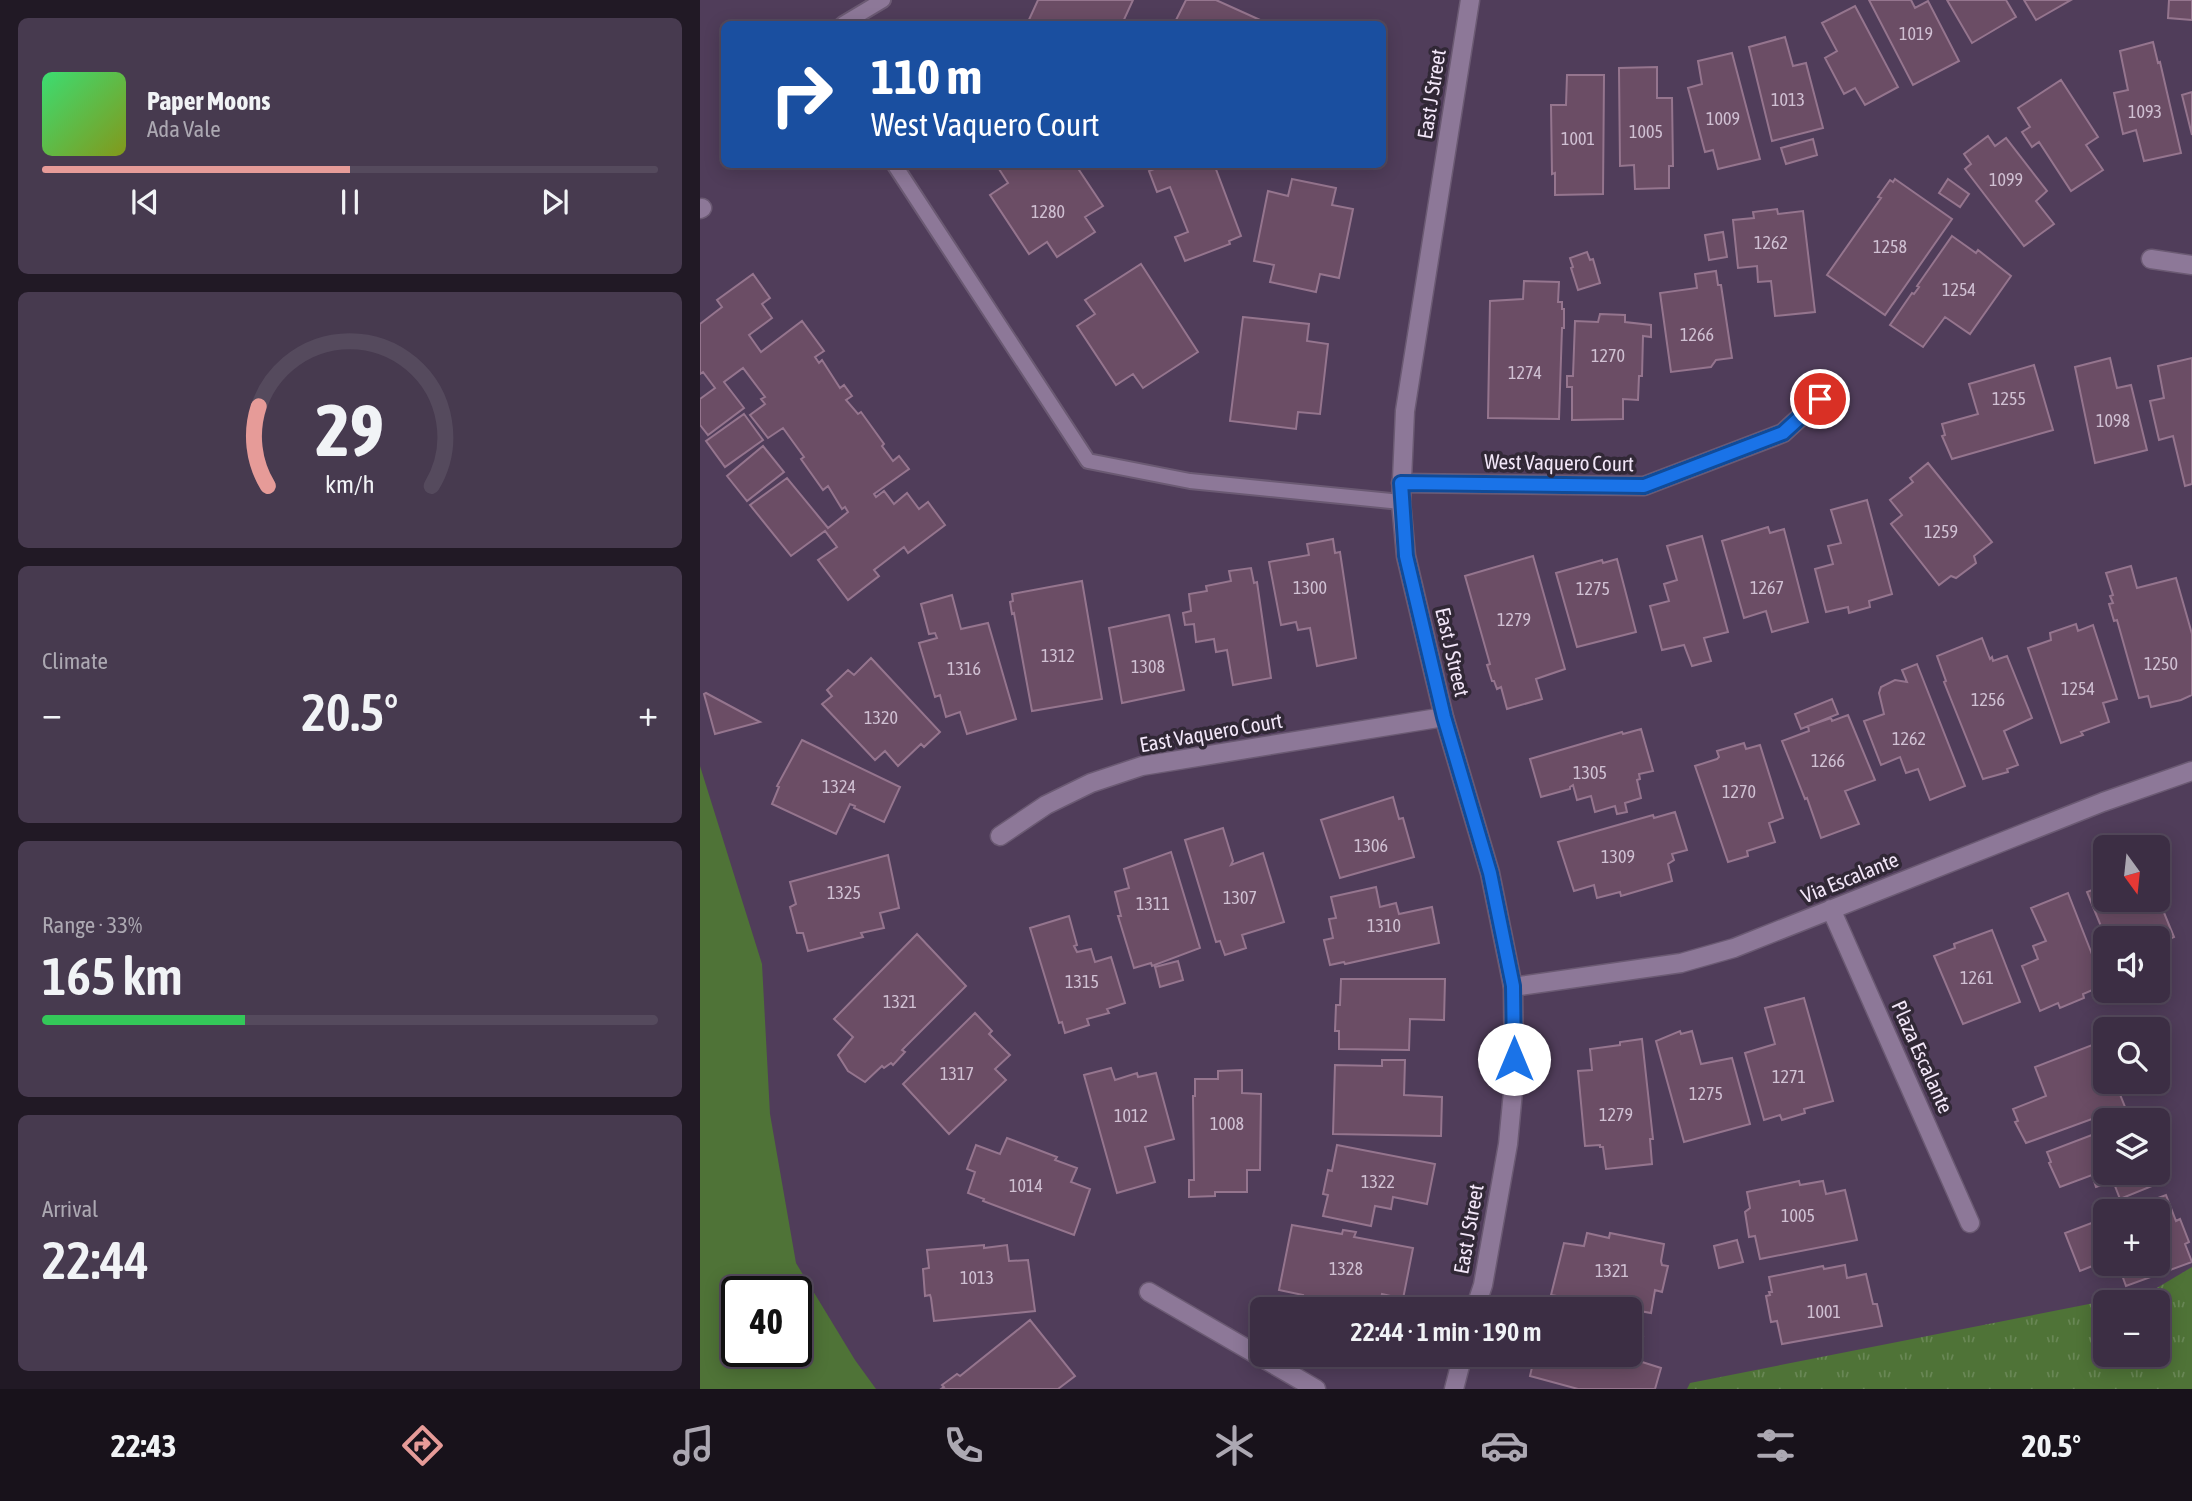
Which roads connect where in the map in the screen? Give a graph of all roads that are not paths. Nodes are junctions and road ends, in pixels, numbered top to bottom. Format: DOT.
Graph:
graph roads {
  1 [pos="883,0"];
  2 [pos="1470,0"];
  3 [pos="848,21"];
  4 [pos="897,168"];
  5 [pos="2151,259"];
  6 [pos="2192,265"];
  7 [pos="1820,399"];
  8 [pos="1401,483"];
  9 [pos="1401,502"];
  10 [pos="1444,717"];
  11 [pos="2192,771"];
  12 [pos="1000,836"];
  13 [pos="1831,909"];
  14 [pos="1513,986"];
  15 [pos="1970,1223"];
  16 [pos="1149,1292"];
  17 [pos="1479,1297"];
  18 [pos="1460,1367"];
  19 [pos="1317,1389"];
  20 [pos="1454,1389"];
  1 -- 3 [label="lane"];
  2 -- 8 [label="street, East J Street"];
  4 -- 9 [label="lane"];
  5 -- 6 [label="street"];
  7 -- 8 [label="street, West Vaquero Court"];
  8 -- 9 [label="street, East J Street"];
  9 -- 10 [label="street, East J Street"];
  10 -- 12 [label="street, East Vaquero Court"];
  10 -- 14 [label="street, East J Street"];
  11 -- 13 [label="street, Via Escalante"];
  13 -- 14 [label="street, Via Escalante"];
  13 -- 15 [label="street, Plaza Escalante"];
  14 -- 17 [label="street, East J Street"];
  16 -- 19 [label="street"];
  18 -- 20 [label="street"];
}
